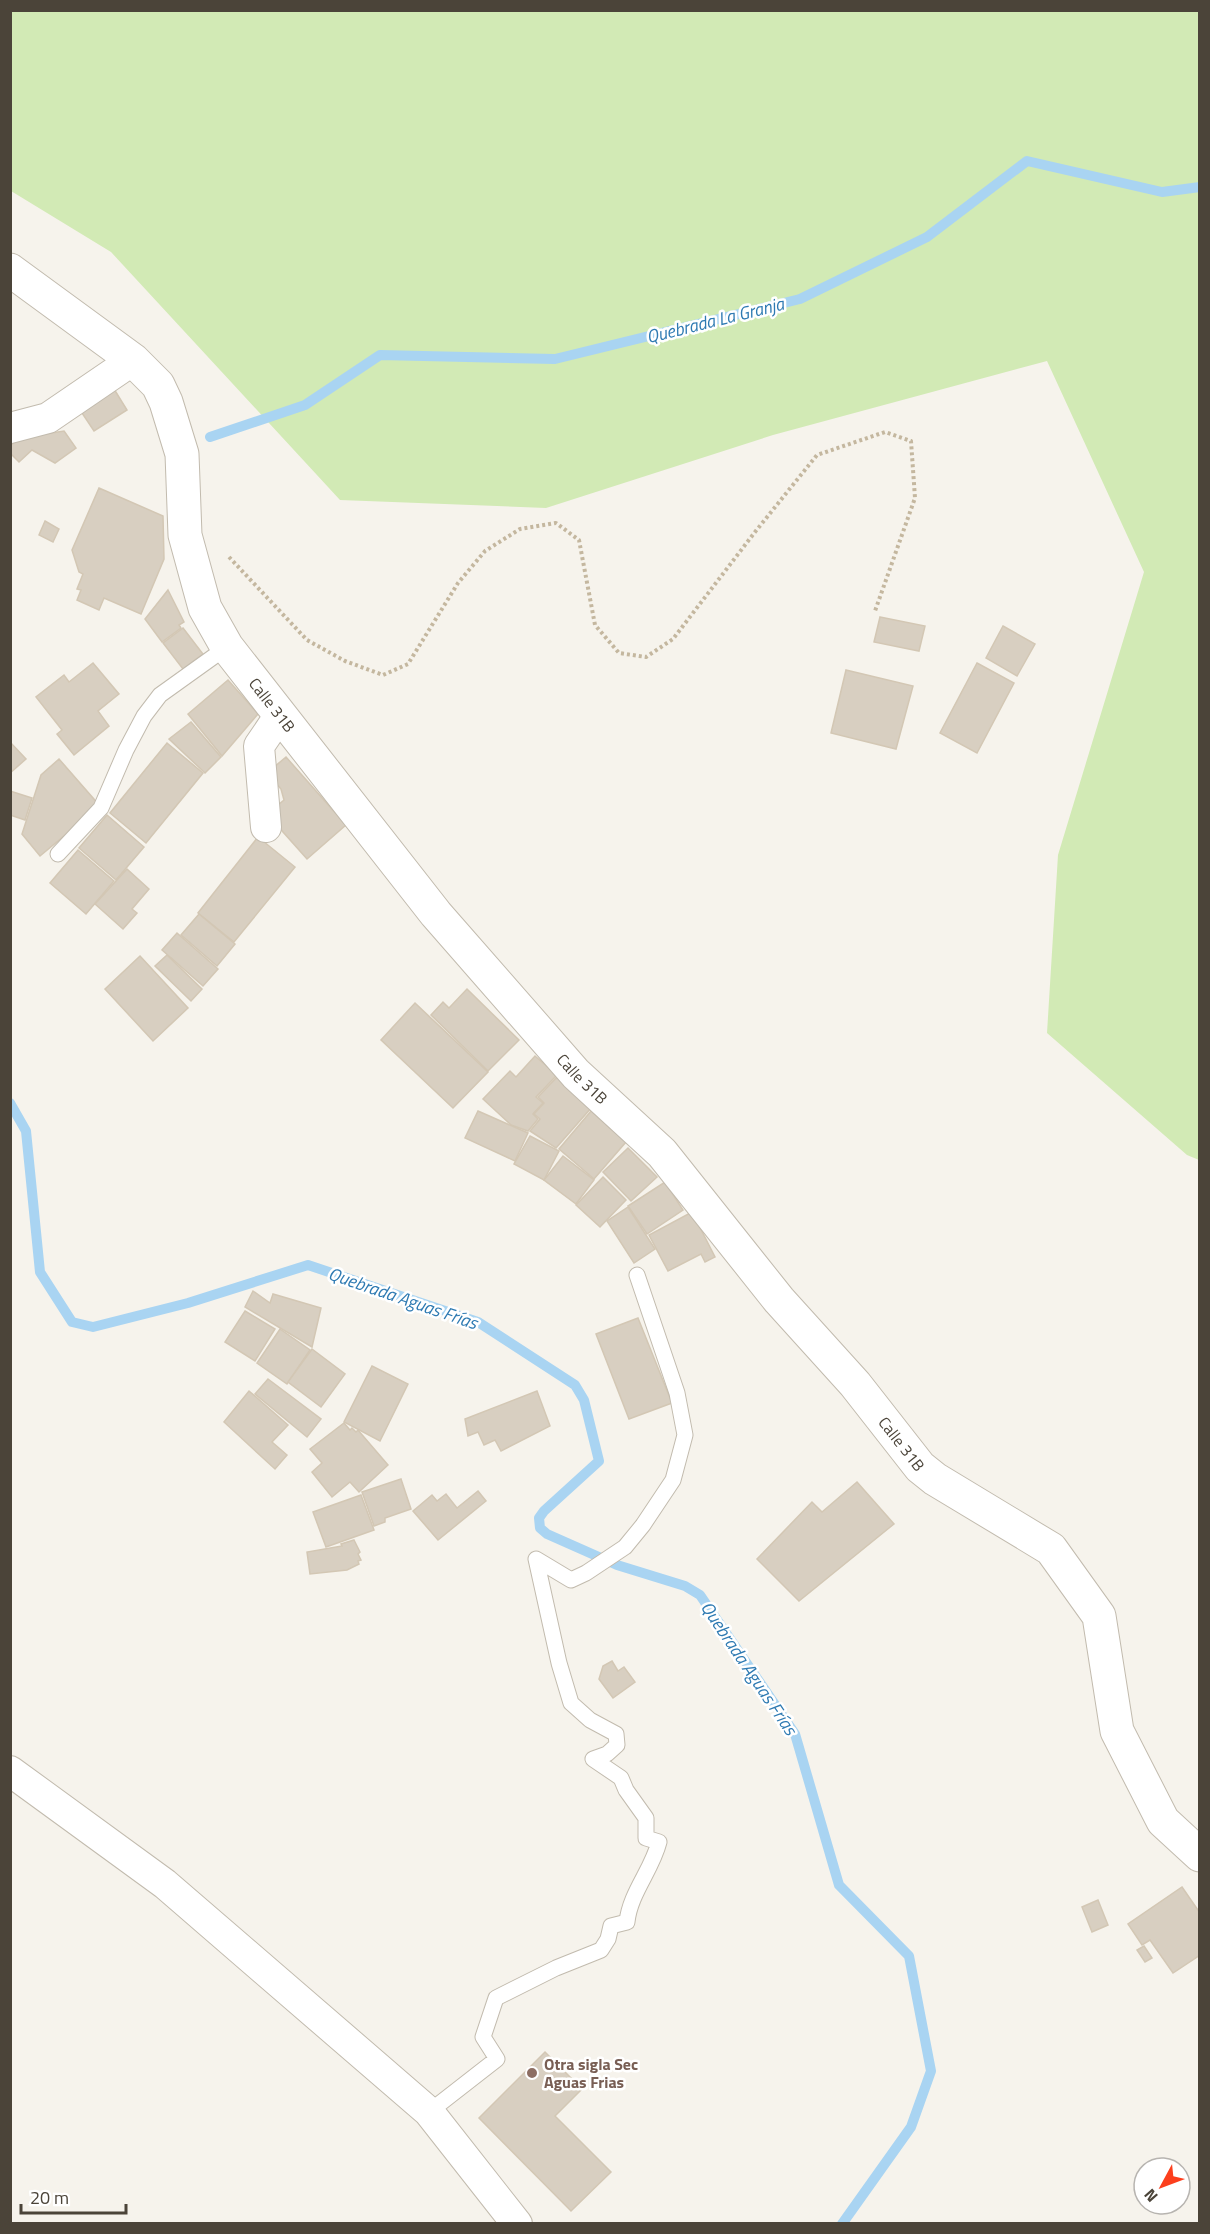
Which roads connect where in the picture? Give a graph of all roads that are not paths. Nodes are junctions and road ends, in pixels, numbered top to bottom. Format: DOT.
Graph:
graph roads {
  1 [pos="10,270"];
  2 [pos="133,360"];
  3 [pos="10,428"];
  4 [pos="226,647"];
  5 [pos="280,715"];
  6 [pos="266,827"];
  7 [pos="58,854"];
  8 [pos="637,1275"];
  9 [pos="10,1771"];
  10 [pos="1200,1855"];
  11 [pos="429,2112"];
  12 [pos="517,2223"];
  1 -- 2 [label="street, Calle 31B"];
  2 -- 3 [label="street"];
  2 -- 4 [label="street, Calle 31B"];
  4 -- 5 [label="street, Calle 31B"];
  4 -- 7 [label="lane"];
  5 -- 6 [label="street"];
  5 -- 10 [label="street, Calle 31B"];
  8 -- 11 [label="lane"];
  9 -- 11 [label="street"];
  11 -- 12 [label="street"];
}
